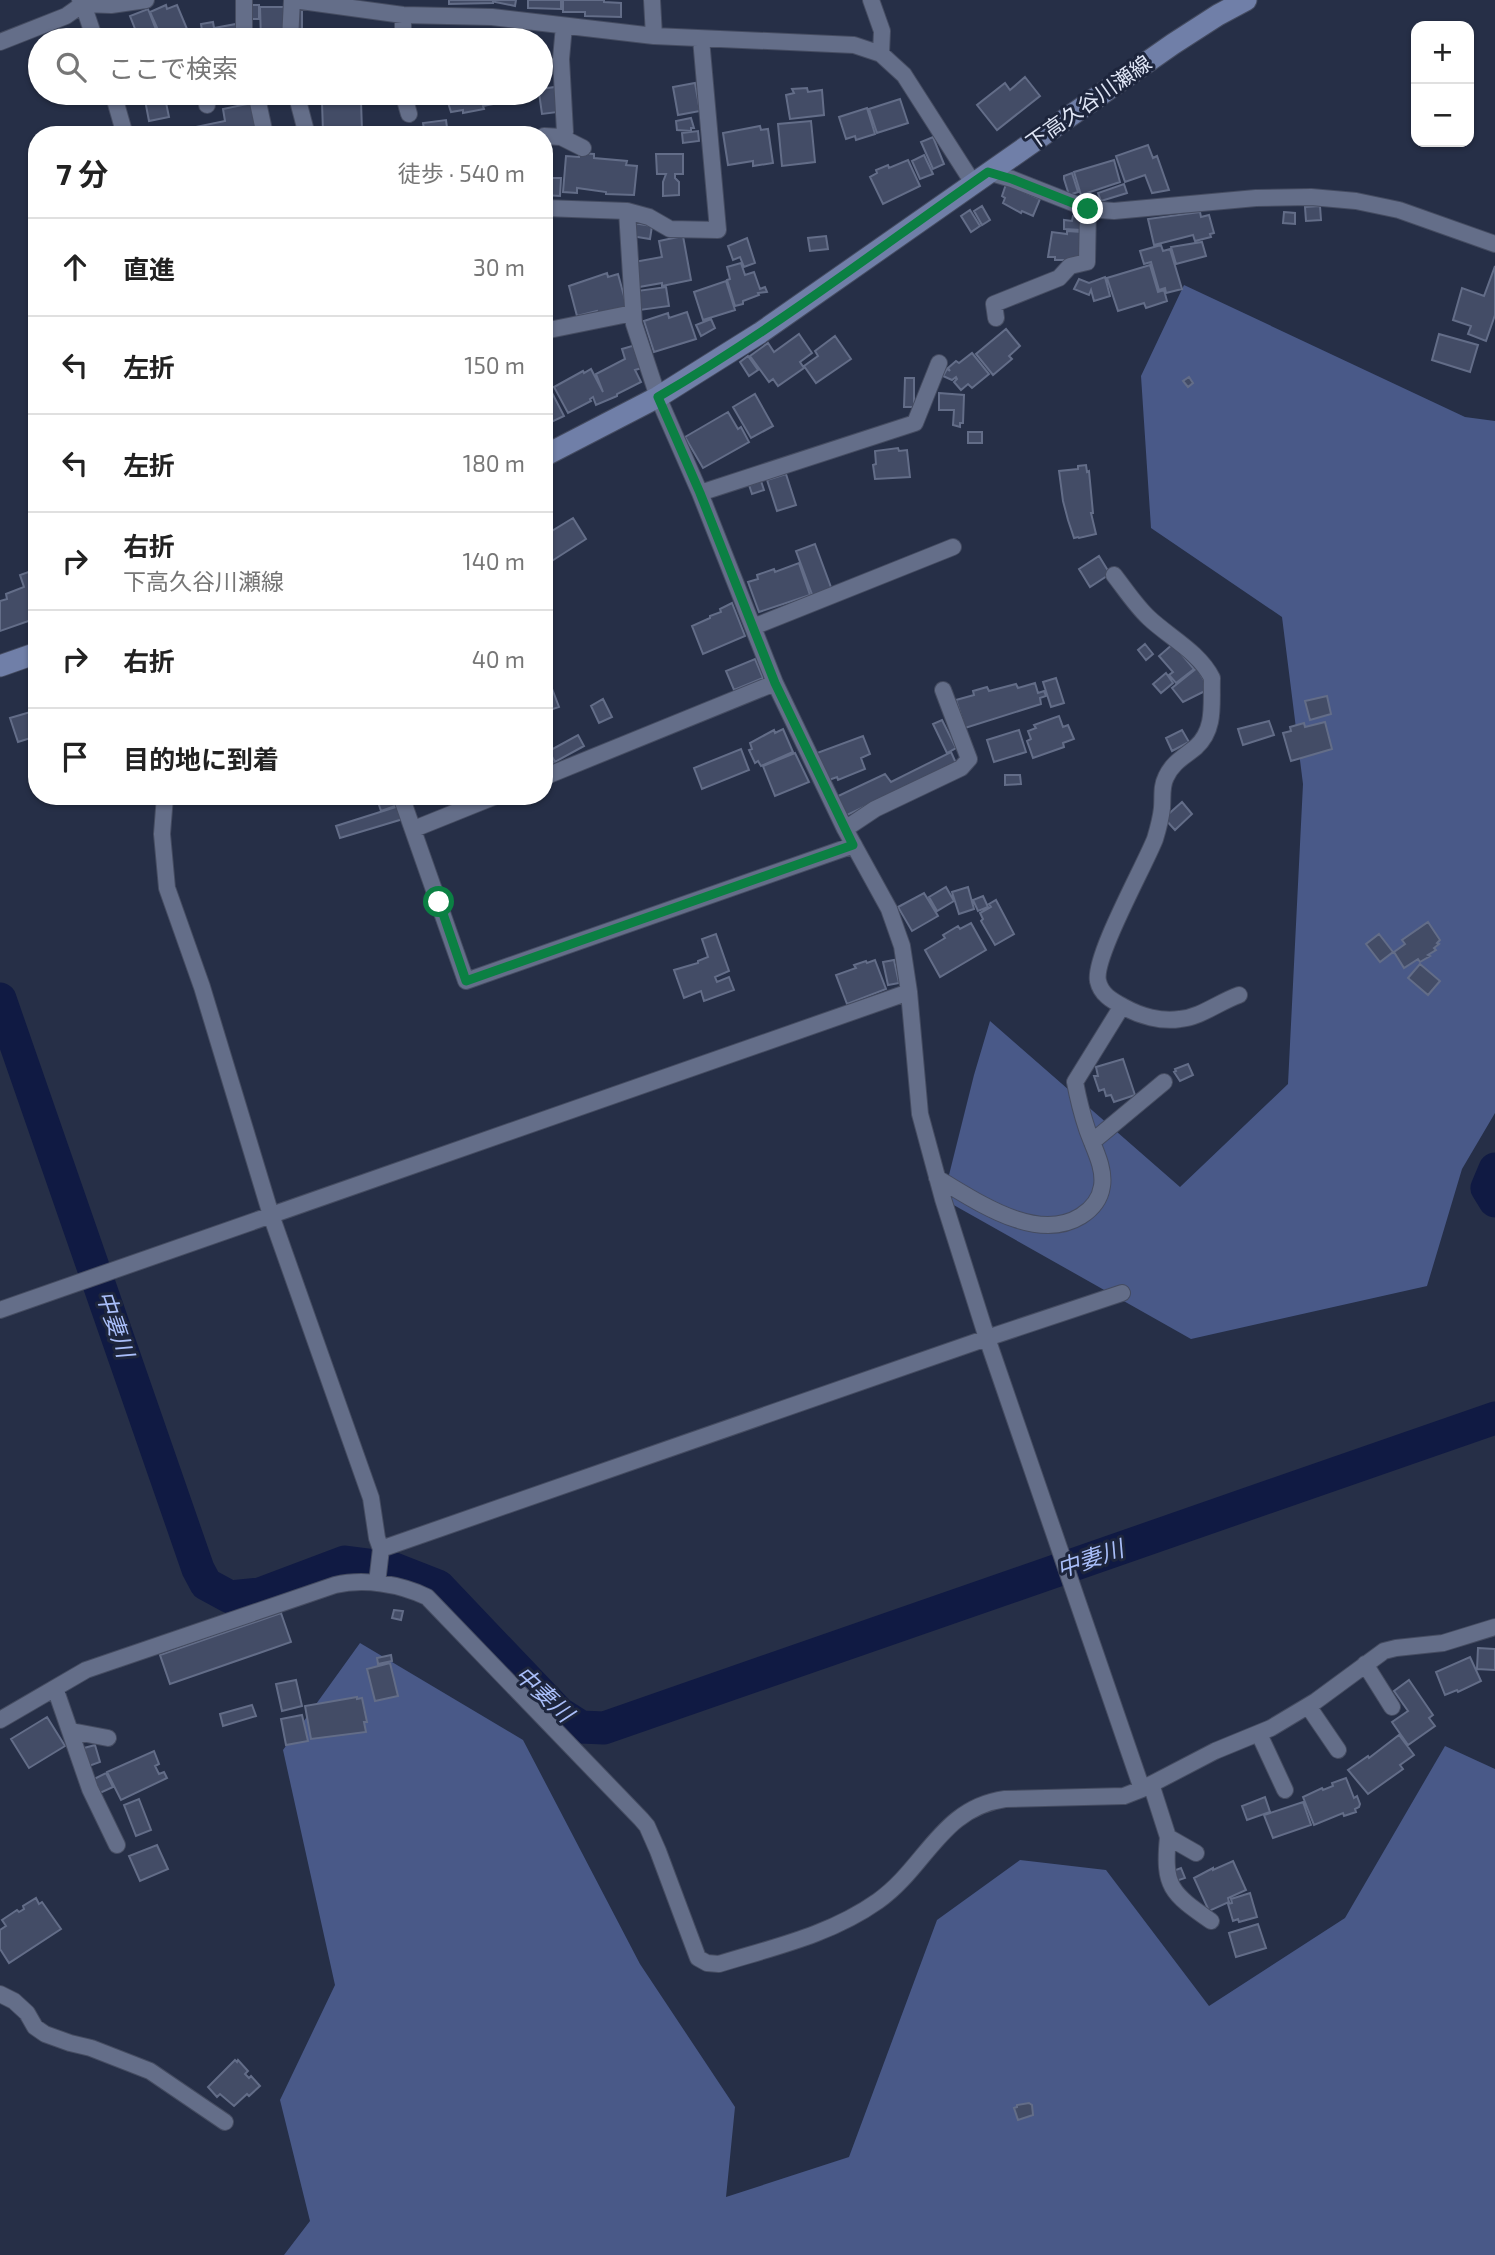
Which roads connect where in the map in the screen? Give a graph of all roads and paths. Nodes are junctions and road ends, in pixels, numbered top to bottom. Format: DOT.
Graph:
graph roads {
  1 [pos="146,0"];
  2 [pos="244,0"];
  3 [pos="293,0"];
  4 [pos="652,0"];
  5 [pos="870,0"];
  6 [pos="1246,0"];
  7 [pos="82,2"];
  8 [pos="347,4"];
  9 [pos="436,8"];
  10 [pos="403,15"];
  11 [pos="564,26"];
  12 [pos="36,28"];
  13 [pos="91,28"];
  14 [pos="244,28"];
  15 [pos="291,28"];
  16 [pos="403,28"];
  17 [pos="28,31"];
  18 [pos="654,36"];
  19 [pos="701,39"];
  20 [pos="0,42"];
  21 [pos="881,54"];
  22 [pos="116,105"];
  23 [pos="259,105"];
  24 [pos="299,105"];
  25 [pos="406,105"];
  26 [pos="409,114"];
  27 [pos="122,126"];
  28 [pos="263,126"];
  29 [pos="305,126"];
  30 [pos="553,137"];
  31 [pos="561,137"];
  32 [pos="583,148"];
  33 [pos="980,177"];
  34 [pos="553,208"];
  35 [pos="1088,209"];
  36 [pos="627,211"];
  37 [pos="1495,244"];
  38 [pos="633,313"];
  39 [pos="996,318"];
  40 [pos="553,329"];
  41 [pos="939,363"];
  42 [pos="658,397"];
  43 [pos="553,451"];
  44 [pos="700,493"];
  45 [pos="953,547"];
  46 [pos="1114,575"];
  47 [pos="753,627"];
  48 [pos="28,656"];
  49 [pos="0,666"];
  50 [pos="775,683"];
  51 [pos="943,690"];
  52 [pos="553,773"];
  53 [pos="164,805"];
  54 [pos="405,805"];
  55 [pos="474,805"];
  56 [pos="414,829"];
  57 [pos="845,829"];
  58 [pos="853,845"];
  59 [pos="909,992"];
  60 [pos="1239,995"];
  61 [pos="1122,1006"];
  62 [pos="1164,1082"];
  63 [pos="1092,1142"];
  64 [pos="937,1178"];
  65 [pos="271,1215"];
  66 [pos="1122,1293"];
  67 [pos="0,1310"];
  68 [pos="987,1338"];
  69 [pos="379,1567"];
  70 [pos="1495,1627"];
  71 [pos="1366,1664"];
  72 [pos="55,1688"];
  73 [pos="1308,1706"];
  74 [pos="1392,1707"];
  75 [pos="0,1720"];
  76 [pos="71,1731"];
  77 [pos="1259,1734"];
  78 [pos="108,1738"];
  79 [pos="1338,1750"];
  80 [pos="1147,1786"];
  81 [pos="1286,1790"];
  82 [pos="1168,1837"];
  83 [pos="117,1845"];
  84 [pos="1196,1853"];
  85 [pos="1211,1920"];
  86 [pos="0,1994"];
  87 [pos="225,2122"];
  1 -- 7 [label="street"];
  2 -- 14 [label="street"];
  3 -- 8 [label="street"];
  3 -- 15 [label="street"];
  4 -- 18 [label="street"];
  5 -- 21 [label="street"];
  6 -- 33 [label="main road, 下高久谷川瀬線"];
  7 -- 12 [label="street"];
  7 -- 13 [label="street"];
  8 -- 10 [label="street"];
  9 -- 10 [label="street"];
  9 -- 11 [label="street"];
  10 -- 16 [label="street"];
  11 -- 18 [label="street"];
  11 -- 31 [label="street"];
  17 -- 20 [label="street"];
  18 -- 19 [label="street"];
  19 -- 21 [label="street"];
  19 -- 36 [label="street"];
  21 -- 33 [label="street"];
  22 -- 27 [label="street"];
  23 -- 28 [label="street"];
  24 -- 29 [label="street"];
  25 -- 26 [label="street"];
  30 -- 31 [label="street"];
  31 -- 32 [label="street"];
  33 -- 35 [label="street"];
  33 -- 42 [label="main road, 下高久谷川瀬線"];
  34 -- 36 [label="street"];
  35 -- 37 [label="street"];
  35 -- 39 [label="street"];
  36 -- 38 [label="street"];
  38 -- 40 [label="street"];
  38 -- 42 [label="street"];
  41 -- 44 [label="street"];
  42 -- 43 [label="main road, 下高久谷川瀬線"];
  42 -- 44 [label="street"];
  44 -- 47 [label="street"];
  45 -- 47 [label="street"];
  46 -- 61 [label="street"];
  47 -- 50 [label="street"];
  48 -- 49 [label="main road"];
  50 -- 52 [label="street"];
  50 -- 57 [label="street"];
  51 -- 57 [label="street"];
  53 -- 65 [label="street"];
  54 -- 56 [label="street"];
  55 -- 56 [label="street"];
  56 -- 58 [label="street"];
  57 -- 58 [label="street"];
  58 -- 59 [label="street"];
  59 -- 64 [label="street"];
  59 -- 65 [label="street"];
  60 -- 61 [label="street"];
  61 -- 63 [label="street"];
  62 -- 63 [label="street"];
  63 -- 64 [label="street"];
  64 -- 68 [label="street"];
  65 -- 67 [label="street"];
  65 -- 69 [label="street"];
  66 -- 68 [label="street"];
  68 -- 69 [label="street"];
  68 -- 80 [label="street"];
  69 -- 72 [label="street"];
  69 -- 80 [label="street"];
  70 -- 71 [label="street"];
  71 -- 73 [label="street"];
  71 -- 74 [label="street"];
  72 -- 75 [label="street"];
  72 -- 76 [label="street"];
  73 -- 77 [label="street"];
  73 -- 79 [label="street"];
  76 -- 78 [label="street"];
  76 -- 83 [label="street"];
  77 -- 80 [label="street"];
  77 -- 81 [label="street"];
  80 -- 82 [label="street"];
  82 -- 84 [label="street"];
  82 -- 85 [label="street"];
  86 -- 87 [label="street"];
}
